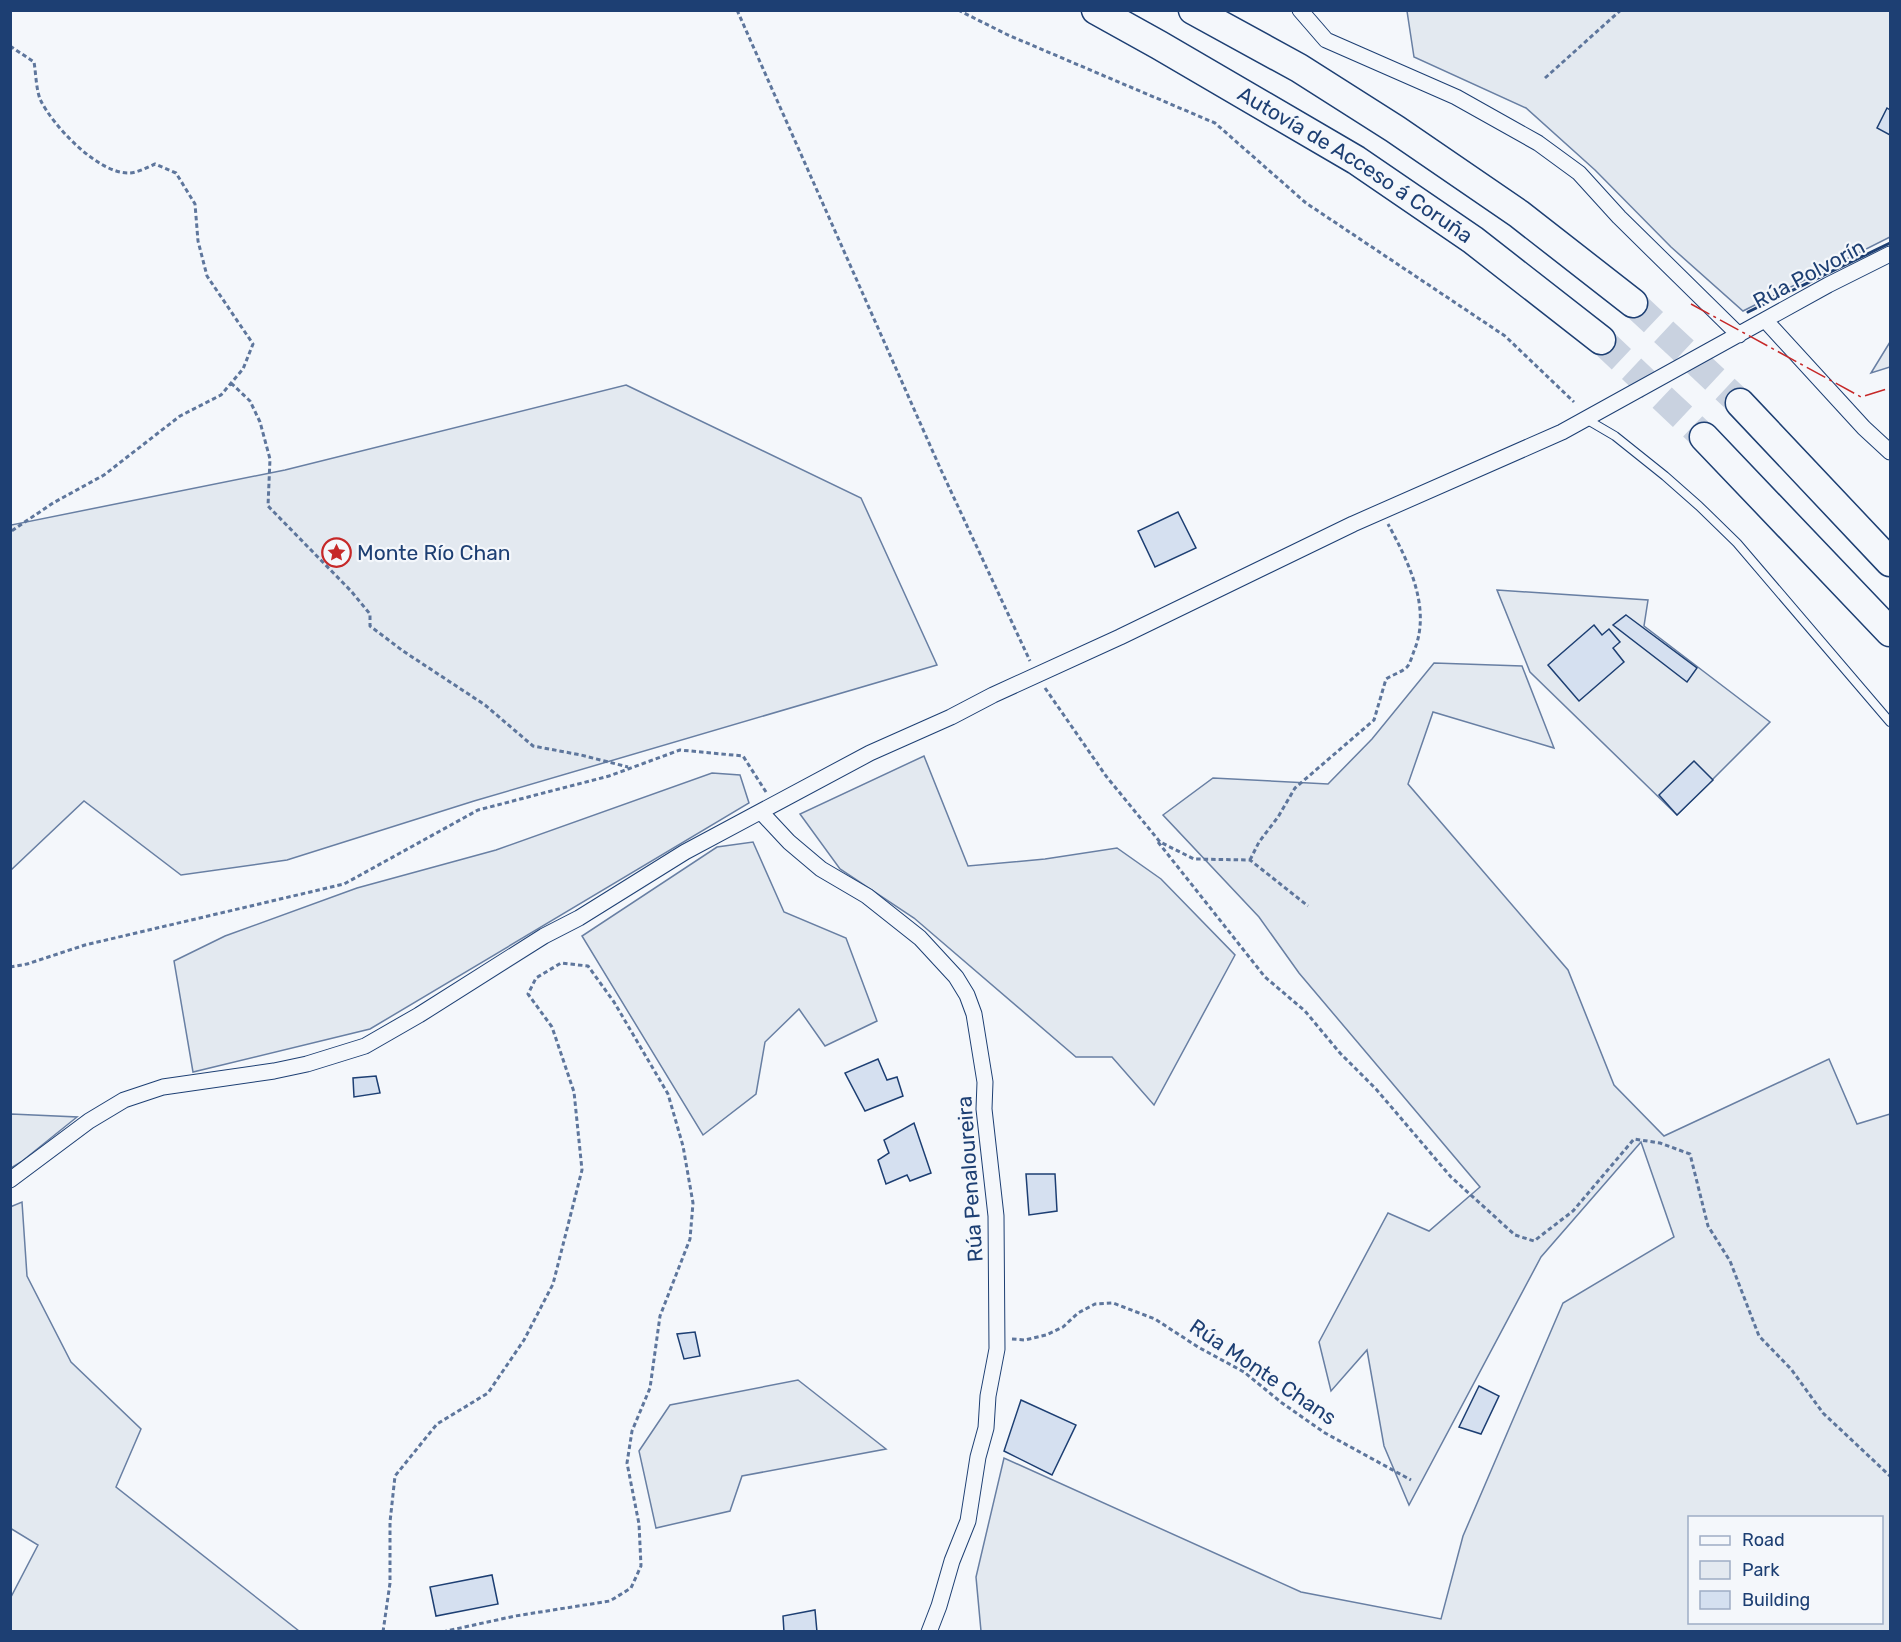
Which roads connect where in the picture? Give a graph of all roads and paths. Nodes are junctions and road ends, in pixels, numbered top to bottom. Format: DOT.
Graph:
graph roads {
  1 [pos="737,10"];
  2 [pos="958,10"];
  3 [pos="1096,10"];
  4 [pos="1194,10"];
  5 [pos="1300,10"];
  6 [pos="1621,10"];
  7 [pos="10,46"];
  8 [pos="1545,78"];
  9 [pos="1890,254"];
  10 [pos="1633,303"];
  11 [pos="1765,320"];
  12 [pos="1744,332"];
  13 [pos="1601,340"];
  14 [pos="231,383"];
  15 [pos="1574,402"];
  16 [pos="1740,403"];
  17 [pos="1585,418"];
  18 [pos="1704,437"];
  19 [pos="1890,452"];
  20 [pos="1381,511"];
  21 [pos="10,532"];
  22 [pos="1890,562"];
  23 [pos="1890,632"];
  24 [pos="1036,675"];
  25 [pos="1890,722"];
  26 [pos="630,768"];
  27 [pos="767,808"];
  28 [pos="1158,842"];
  29 [pos="1250,860"];
  30 [pos="1308,906"];
  31 [pos="10,967"];
  32 [pos="10,1180"];
  33 [pos="997,1333"];
  34 [pos="1890,1476"];
  35 [pos="1411,1480"];
  36 [pos="383,1632"];
  37 [pos="442,1632"];
  38 [pos="929,1632"];
  1 -- 24 [label="path"];
  2 -- 15 [label="path"];
  3 -- 13 [label="highway, Autovía de Acceso á Coruña"];
  4 -- 10 [label="highway"];
  5 -- 12 [label="street"];
  6 -- 8 [label="path"];
  7 -- 14 [label="path"];
  9 -- 11 [label="street, Rúa Polvorín"];
  11 -- 12 [label="street, Rúa Polvorín"];
  11 -- 19 [label="street"];
  12 -- 17 [label="street, Rúa Polvorín"];
  14 -- 21 [label="path"];
  14 -- 26 [label="path"];
  16 -- 22 [label="highway"];
  17 -- 20 [label="street, Rúa Polvorín"];
  17 -- 25 [label="lane"];
  18 -- 23 [label="highway"];
  20 -- 24 [label="street, Rúa Polvorín"];
  20 -- 29 [label="path"];
  24 -- 27 [label="street, Rúa Polvorín"];
  24 -- 29 [label="path"];
  26 -- 27 [label="path"];
  26 -- 31 [label="path"];
  27 -- 32 [label="street, Rúa Polvorín"];
  27 -- 33 [label="street, Rúa Penaloureira"];
  28 -- 34 [label="path"];
  29 -- 30 [label="path"];
  33 -- 35 [label="path, Rúa Monte Chans"];
  33 -- 38 [label="street, Rúa Penaloureira"];
  36 -- 37 [label="path"];
}
